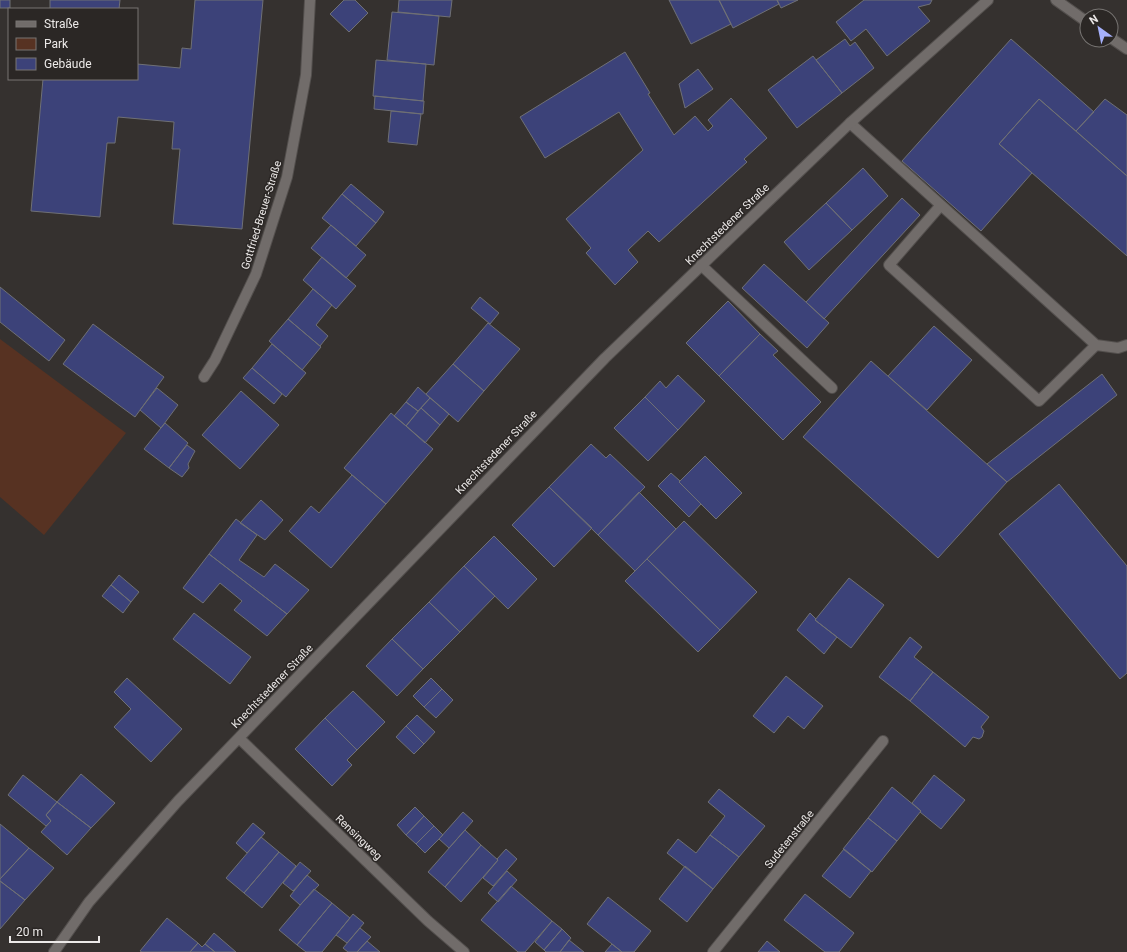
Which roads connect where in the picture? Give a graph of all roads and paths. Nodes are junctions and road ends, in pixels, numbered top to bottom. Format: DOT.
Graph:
graph roads {
  1 [pos="310,0"];
  2 [pos="988,0"];
  3 [pos="1056,0"];
  4 [pos="1079,16"];
  5 [pos="850,123"];
  6 [pos="941,205"];
  7 [pos="701,265"];
  8 [pos="1096,345"];
  9 [pos="1127,345"];
  10 [pos="204,378"];
  11 [pos="832,388"];
  12 [pos="239,738"];
  13 [pos="883,741"];
  14 [pos="54,952"];
  15 [pos="464,952"];
  16 [pos="714,952"];
  1 -- 10 [label="street, Gottfried-Breuer-Straße"];
  2 -- 5 [label="street, Knechtstedener Straße"];
  3 -- 4 [label="street"];
  5 -- 6 [label="street"];
  5 -- 7 [label="street, Knechtstedener Straße"];
  6 -- 8 [label="street"];
  6 -- 8 [label="street"];
  7 -- 11 [label="street"];
  7 -- 12 [label="street, Knechtstedener Straße"];
  8 -- 9 [label="street"];
  12 -- 14 [label="street, Knechtstedener Straße"];
  12 -- 15 [label="street, Rensingweg"];
  13 -- 16 [label="street, Sudetenstraße"];
}
